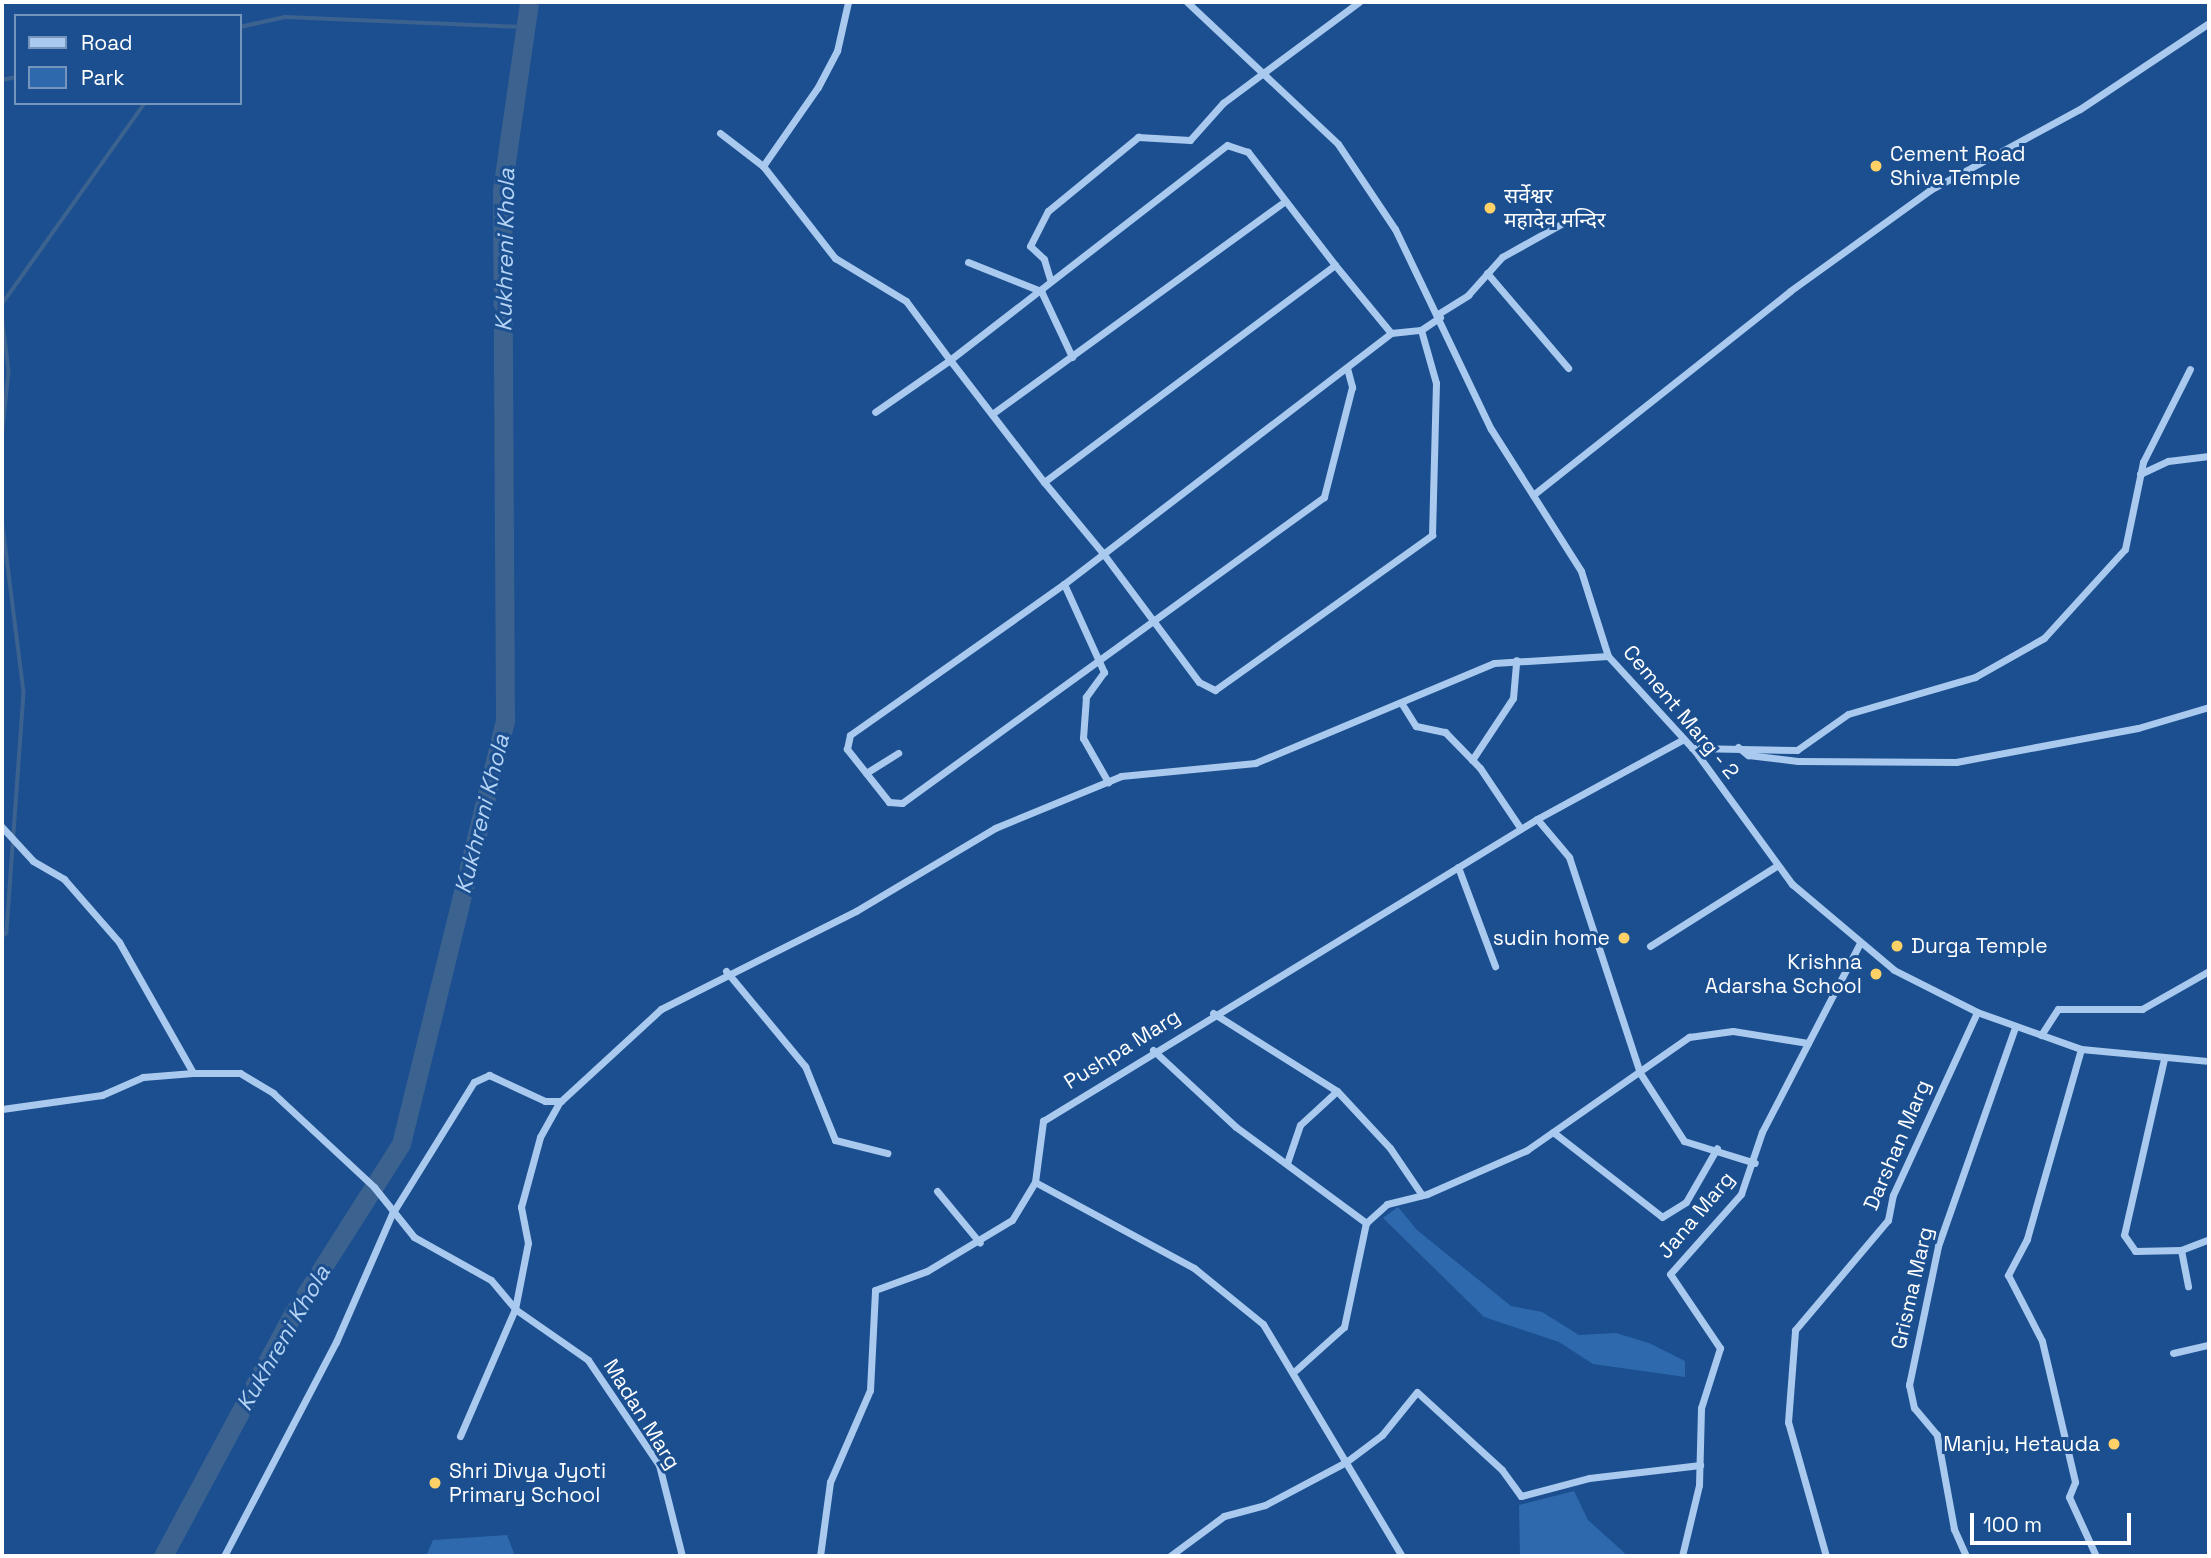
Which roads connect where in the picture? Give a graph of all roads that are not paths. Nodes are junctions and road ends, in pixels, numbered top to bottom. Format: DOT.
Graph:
graph roads {
  1 [pos="848,2"];
  2 [pos="1187,2"];
  3 [pos="1359,2"];
  4 [pos="2209,23"];
  5 [pos="1268,73"];
  6 [pos="720,134"];
  7 [pos="762,166"];
  8 [pos="1285,201"];
  9 [pos="1586,210"];
  10 [pos="968,262"];
  11 [pos="1335,265"];
  12 [pos="1487,273"];
  13 [pos="1050,279"];
  14 [pos="1041,291"];
  15 [pos="1439,316"];
  16 [pos="1421,330"];
  17 [pos="1391,333"];
  18 [pos="1072,357"];
  19 [pos="950,360"];
  20 [pos="1348,368"];
  21 [pos="1568,368"];
  22 [pos="2190,369"];
  23 [pos="875,412"];
  24 [pos="992,414"];
  25 [pos="2209,456"];
  26 [pos="2140,474"];
  27 [pos="1044,482"];
  28 [pos="1533,495"];
  29 [pos="1102,552"];
  30 [pos="1064,584"];
  31 [pos="1153,618"];
  32 [pos="1608,656"];
  33 [pos="1099,660"];
  34 [pos="1516,660"];
  35 [pos="1402,704"];
  36 [pos="2209,707"];
  37 [pos="1684,739"];
  38 [pos="1738,747"];
  39 [pos="1692,748"];
  40 [pos="898,753"];
  41 [pos="1472,760"];
  42 [pos="866,774"];
  43 [pos="1108,782"];
  44 [pos="1537,819"];
  45 [pos="2,827"];
  46 [pos="1521,829"];
  47 [pos="1778,865"];
  48 [pos="1458,866"];
  49 [pos="1860,943"];
  50 [pos="1650,946"];
  51 [pos="1495,966"];
  52 [pos="726,971"];
  53 [pos="2209,971"];
  54 [pos="1977,1012"];
  55 [pos="1213,1013"];
  56 [pos="2015,1027"];
  57 [pos="2041,1035"];
  58 [pos="1808,1044"];
  59 [pos="2081,1049"];
  60 [pos="1153,1050"];
  61 [pos="2164,1059"];
  62 [pos="2209,1061"];
  63 [pos="192,1073"];
  64 [pos="1640,1073"];
  65 [pos="1337,1091"];
  66 [pos="560,1101"];
  67 [pos="2,1109"];
  68 [pos="1553,1132"];
  69 [pos="1717,1149"];
  70 [pos="887,1153"];
  71 [pos="1287,1163"];
  72 [pos="1755,1163"];
  73 [pos="1035,1182"];
  74 [pos="937,1191"];
  75 [pos="1422,1195"];
  76 [pos="394,1217"];
  77 [pos="1366,1223"];
  78 [pos="2209,1239"];
  79 [pos="980,1243"];
  80 [pos="2180,1250"];
  81 [pos="2188,1286"];
  82 [pos="515,1308"];
  83 [pos="2209,1345"];
  84 [pos="2173,1353"];
  85 [pos="1296,1370"];
  86 [pos="460,1436"];
  87 [pos="1346,1462"];
  88 [pos="1700,1465"];
  89 [pos="224,1556"];
  90 [pos="682,1556"];
  91 [pos="820,1556"];
  92 [pos="1170,1556"];
  93 [pos="1402,1556"];
  94 [pos="1682,1556"];
  95 [pos="1826,1556"];
  96 [pos="1966,1556"];
  97 [pos="2096,1556"];
  1 -- 7 [label="street"];
  2 -- 5 [label="street, Cement Marg - 2"];
  3 -- 5 [label="street"];
  4 -- 28 [label="street"];
  5 -- 13 [label="street"];
  5 -- 15 [label="street, Cement Marg - 2"];
  6 -- 7 [label="street"];
  7 -- 19 [label="street"];
  8 -- 11 [label="street"];
  8 -- 13 [label="street"];
  8 -- 18 [label="street"];
  9 -- 12 [label="street"];
  10 -- 14 [label="street"];
  11 -- 17 [label="street"];
  11 -- 27 [label="street"];
  12 -- 15 [label="street"];
  12 -- 21 [label="street"];
  13 -- 14 [label="street"];
  14 -- 18 [label="street"];
  14 -- 19 [label="street"];
  15 -- 16 [label="street"];
  15 -- 28 [label="street, Cement Marg - 2"];
  16 -- 17 [label="street"];
  16 -- 31 [label="street"];
  17 -- 20 [label="street"];
  18 -- 24 [label="street"];
  19 -- 23 [label="street"];
  19 -- 24 [label="street"];
  20 -- 29 [label="street"];
  20 -- 31 [label="street"];
  22 -- 26 [label="street"];
  24 -- 27 [label="street"];
  25 -- 26 [label="street"];
  26 -- 38 [label="street"];
  27 -- 29 [label="street"];
  28 -- 32 [label="street, Cement Marg - 2"];
  29 -- 30 [label="street"];
  29 -- 31 [label="street"];
  30 -- 33 [label="street"];
  30 -- 42 [label="street"];
  31 -- 33 [label="street"];
  32 -- 34 [label="street"];
  32 -- 37 [label="street, Cement Marg - 2"];
  33 -- 42 [label="street"];
  33 -- 43 [label="street"];
  34 -- 35 [label="street"];
  34 -- 41 [label="street"];
  35 -- 41 [label="street"];
  35 -- 43 [label="street"];
  36 -- 38 [label="street"];
  37 -- 39 [label="street, Cement Marg - 2"];
  37 -- 44 [label="street, Pushpa Marg"];
  38 -- 39 [label="street"];
  39 -- 47 [label="street, Cement Marg - 2"];
  40 -- 42 [label="street"];
  41 -- 46 [label="street"];
  43 -- 52 [label="street"];
  44 -- 46 [label="street, Pushpa Marg"];
  44 -- 64 [label="street"];
  45 -- 63 [label="street"];
  46 -- 48 [label="street, Pushpa Marg"];
  47 -- 49 [label="street, Cement Marg - 2"];
  47 -- 50 [label="street"];
  48 -- 51 [label="street"];
  48 -- 55 [label="street, Pushpa Marg"];
  49 -- 54 [label="street, Cement Marg - 2"];
  49 -- 58 [label="street, Jana Marg"];
  52 -- 66 [label="street"];
  52 -- 70 [label="street"];
  53 -- 57 [label="street"];
  54 -- 56 [label="street, Cement Marg - 2"];
  54 -- 95 [label="street, Darshan Marg"];
  55 -- 60 [label="street, Pushpa Marg"];
  55 -- 65 [label="street"];
  56 -- 57 [label="street, Cement Marg - 2"];
  56 -- 96 [label="street, Grisma Marg"];
  57 -- 59 [label="street, Cement Marg - 2"];
  58 -- 64 [label="street"];
  58 -- 72 [label="street, Jana Marg"];
  59 -- 61 [label="street, Cement Marg - 2"];
  59 -- 97 [label="street"];
  60 -- 71 [label="street"];
  60 -- 73 [label="street, Pushpa Marg"];
  61 -- 62 [label="street, Cement Marg - 2"];
  61 -- 80 [label="street"];
  63 -- 67 [label="street, Madan Marg"];
  63 -- 76 [label="street, Madan Marg"];
  64 -- 68 [label="street"];
  64 -- 69 [label="street"];
  65 -- 71 [label="street"];
  65 -- 75 [label="street"];
  66 -- 76 [label="street"];
  66 -- 82 [label="street"];
  68 -- 69 [label="street"];
  68 -- 75 [label="street"];
  69 -- 72 [label="street"];
  71 -- 77 [label="street"];
  72 -- 88 [label="street, Jana Marg"];
  73 -- 79 [label="street, Pushpa Marg"];
  73 -- 85 [label="street"];
  74 -- 79 [label="street"];
  75 -- 77 [label="street"];
  76 -- 82 [label="street, Madan Marg"];
  76 -- 89 [label="street"];
  77 -- 85 [label="street"];
  78 -- 80 [label="street"];
  79 -- 91 [label="street, Pushpa Marg"];
  80 -- 81 [label="street"];
  82 -- 86 [label="street"];
  82 -- 90 [label="street, Madan Marg"];
  83 -- 84 [label="street"];
  85 -- 87 [label="street"];
  87 -- 88 [label="street"];
  87 -- 92 [label="street"];
  87 -- 93 [label="street"];
  88 -- 94 [label="street, Jana Marg"];
}
